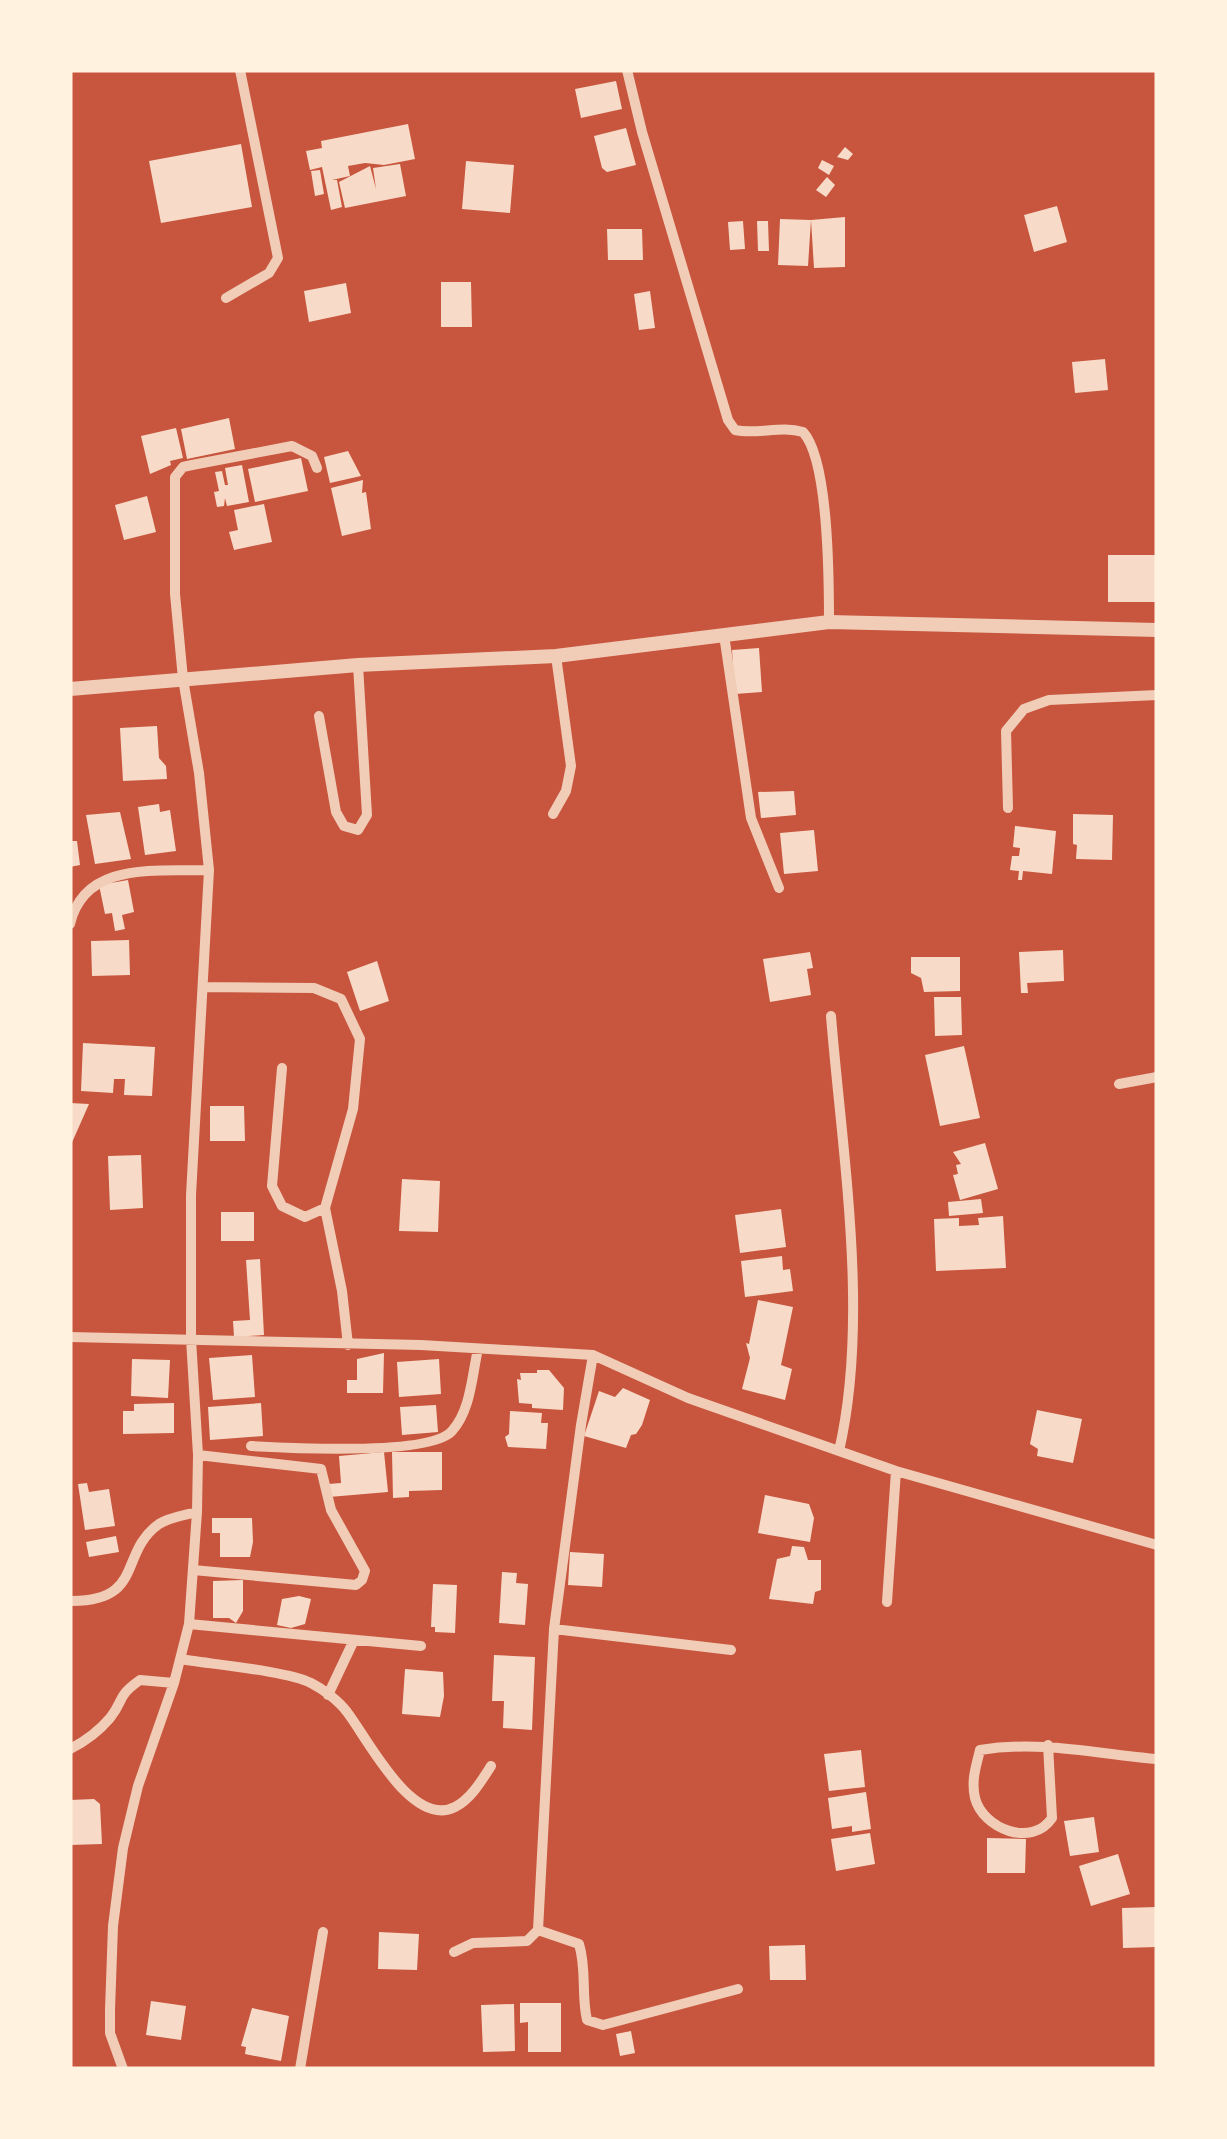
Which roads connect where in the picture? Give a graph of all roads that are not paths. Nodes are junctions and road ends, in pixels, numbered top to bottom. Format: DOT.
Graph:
graph roads {
  1 [pos="240,70"];
  2 [pos="627,70"];
  3 [pos="226,298"];
  4 [pos="317,468"];
  5 [pos="829,622"];
  6 [pos="1157,630"];
  7 [pos="724,635"];
  8 [pos="556,656"];
  9 [pos="358,665"];
  10 [pos="183,678"];
  11 [pos="70,689"];
  12 [pos="1157,695"];
  13 [pos="318,716"];
  14 [pos="1008,808"];
  15 [pos="553,814"];
  16 [pos="209,870"];
  17 [pos="779,888"];
  18 [pos="70,924"];
  19 [pos="202,987"];
  20 [pos="831,1016"];
  21 [pos="282,1068"];
  22 [pos="1157,1078"];
  23 [pos="1119,1084"];
  24 [pos="325,1208"];
  25 [pos="70,1337"];
  26 [pos="191,1339"];
  27 [pos="348,1345"];
  28 [pos="478,1349"];
  29 [pos="594,1355"];
  30 [pos="251,1446"];
  31 [pos="839,1451"];
  32 [pos="198,1455"];
  33 [pos="896,1471"];
  34 [pos="197,1512"];
  35 [pos="1157,1546"];
  36 [pos="193,1570"];
  37 [pos="70,1600"];
  38 [pos="887,1602"];
  39 [pos="189,1624"];
  40 [pos="554,1629"];
  41 [pos="354,1640"];
  42 [pos="422,1646"];
  43 [pos="731,1650"];
  44 [pos="180,1659"];
  45 [pos="174,1683"];
  46 [pos="328,1695"];
  47 [pos="1048,1744"];
  48 [pos="70,1749"];
  49 [pos="1157,1760"];
  50 [pos="491,1766"];
  51 [pos="538,1930"];
  52 [pos="323,1932"];
  53 [pos="454,1952"];
  54 [pos="738,1989"];
  55 [pos="123,2069"];
  56 [pos="300,2069"];
  1 -- 3 [label="street"];
  2 -- 5 [label="street"];
  4 -- 10 [label="street"];
  5 -- 6 [label="street"];
  5 -- 7 [label="street"];
  7 -- 8 [label="street"];
  7 -- 17 [label="street"];
  8 -- 9 [label="street"];
  8 -- 15 [label="street"];
  9 -- 10 [label="street"];
  9 -- 13 [label="street"];
  10 -- 11 [label="street"];
  10 -- 16 [label="street"];
  12 -- 14 [label="street"];
  16 -- 18 [label="street"];
  16 -- 19 [label="street"];
  19 -- 24 [label="street"];
  19 -- 26 [label="street"];
  20 -- 31 [label="street"];
  21 -- 24 [label="street"];
  22 -- 23 [label="street"];
  24 -- 27 [label="street"];
  25 -- 26 [label="street"];
  26 -- 27 [label="street"];
  26 -- 32 [label="street"];
  27 -- 28 [label="street"];
  28 -- 29 [label="street"];
  28 -- 30 [label="street"];
  29 -- 31 [label="street"];
  29 -- 40 [label="street"];
  31 -- 33 [label="street"];
  32 -- 34 [label="street"];
  32 -- 36 [label="street"];
  33 -- 35 [label="street"];
  33 -- 38 [label="street"];
  34 -- 36 [label="street"];
  34 -- 37 [label="street"];
  36 -- 39 [label="street"];
  39 -- 41 [label="street"];
  39 -- 44 [label="street"];
  40 -- 43 [label="street"];
  40 -- 51 [label="street"];
  41 -- 42 [label="street"];
  41 -- 46 [label="street"];
  44 -- 45 [label="street"];
  44 -- 46 [label="street"];
  45 -- 48 [label="street"];
  45 -- 55 [label="street"];
  46 -- 50 [label="street"];
  47 -- 47 [label="street"];
  47 -- 49 [label="street"];
  51 -- 53 [label="street"];
  51 -- 54 [label="street"];
  52 -- 56 [label="street"];
}
